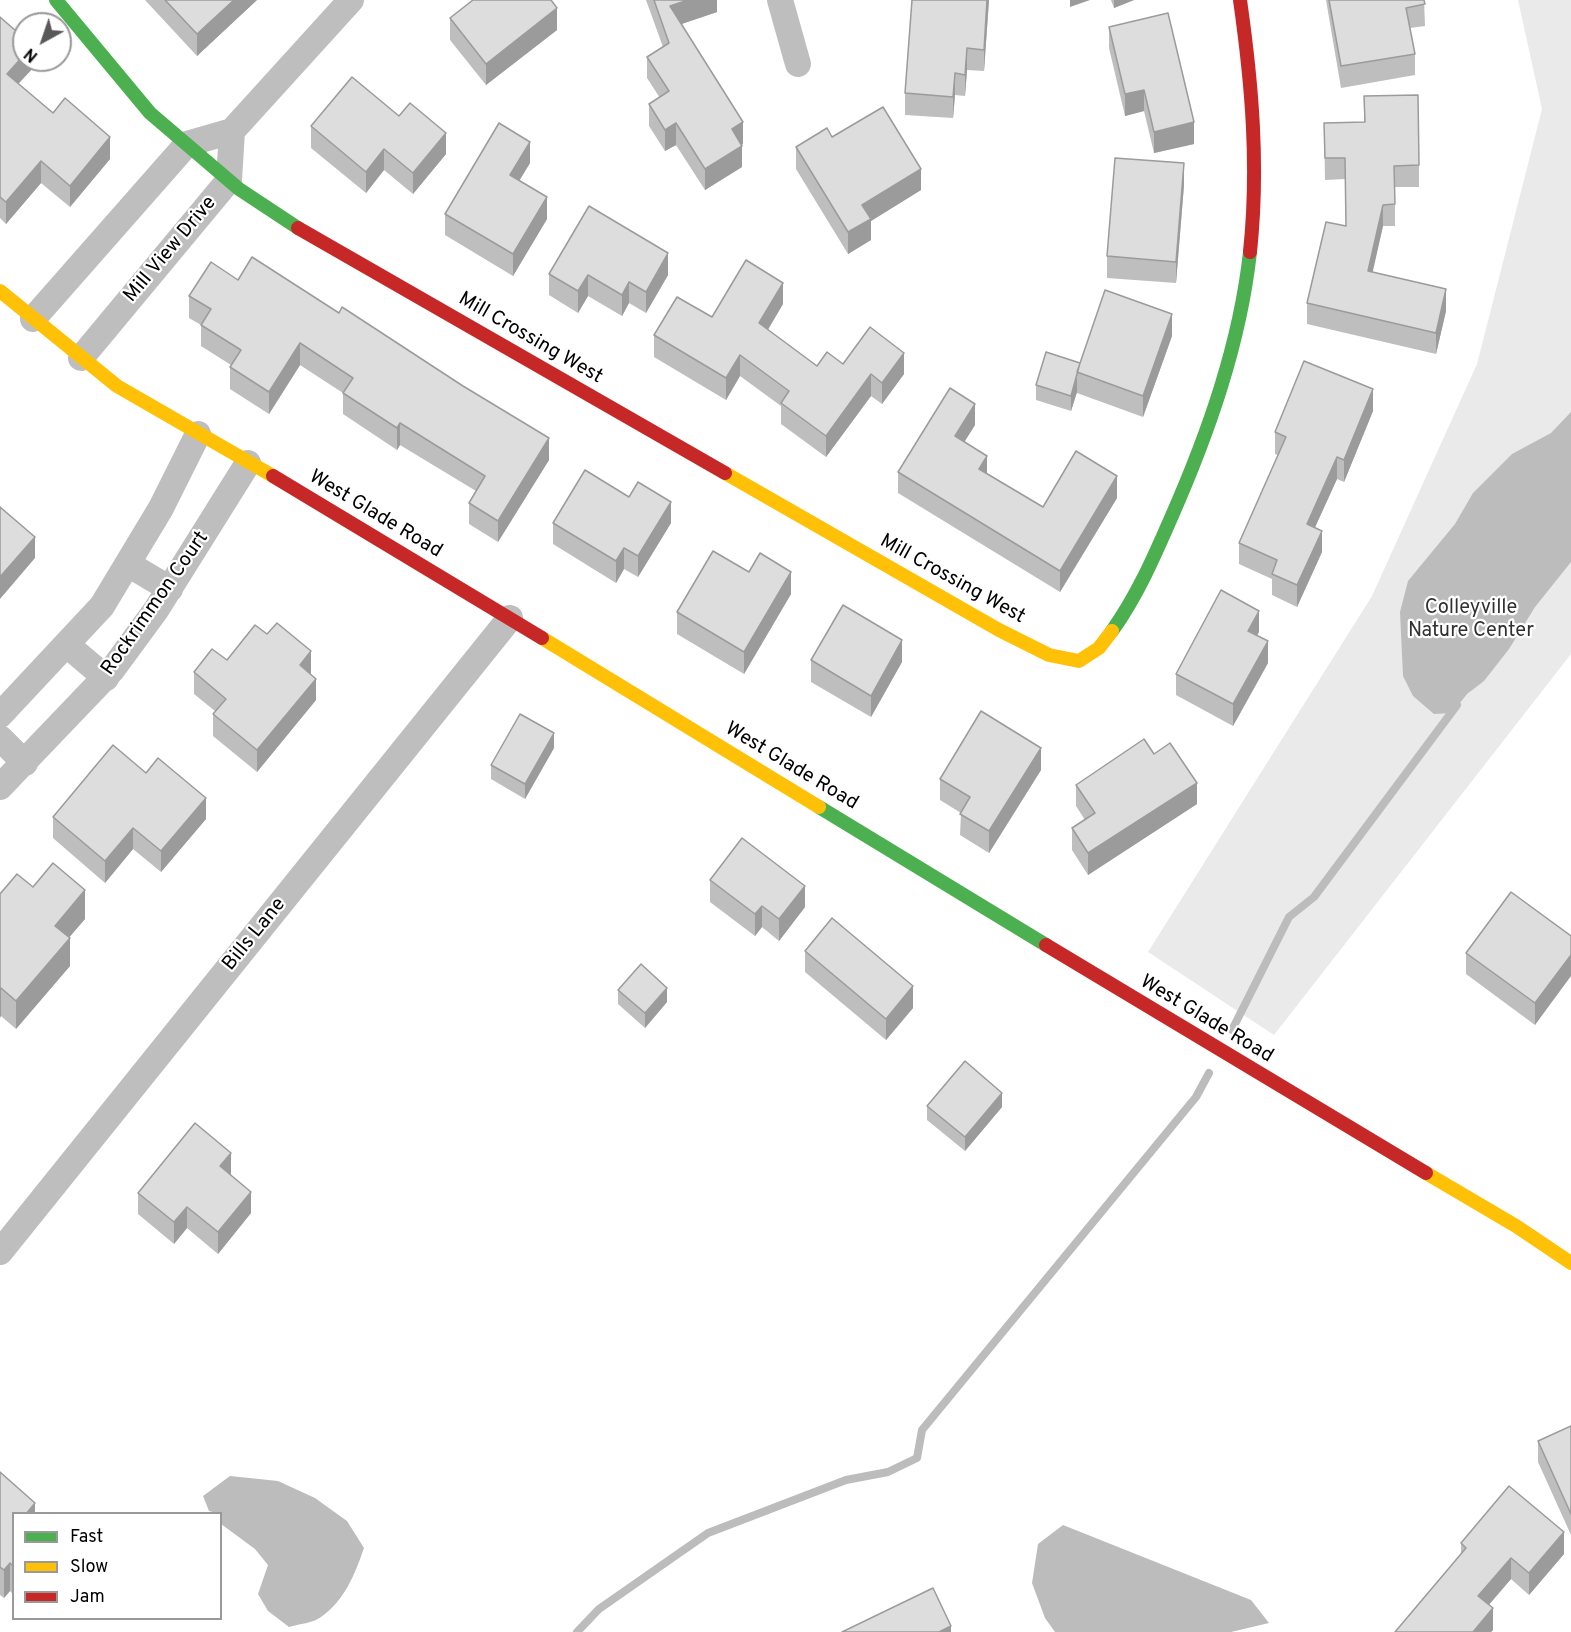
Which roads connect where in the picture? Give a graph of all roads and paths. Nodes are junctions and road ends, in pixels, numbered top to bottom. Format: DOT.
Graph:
graph roads {
  1 [pos="56,0"];
  2 [pos="351,0"];
  3 [pos="780,0"];
  4 [pos="1240,0"];
  5 [pos="798,64"];
  6 [pos="232,131"];
  7 [pos="187,144"];
  8 [pos="229,180"];
  9 [pos="0,291"];
  10 [pos="33,319"];
  11 [pos="81,358"];
  12 [pos="198,435"];
  13 [pos="248,463"];
  14 [pos="128,564"];
  15 [pos="170,589"];
  16 [pos="510,618"];
  17 [pos="67,645"];
  18 [pos="105,678"];
  19 [pos="0,715"];
  20 [pos="0,738"];
  21 [pos="25,763"];
  22 [pos="0,787"];
  23 [pos="0,1252"];
  24 [pos="1571,1263"];
  1 -- 7 [label="street, Mill Crossing West"];
  2 -- 6 [label="street"];
  3 -- 5 [label="street"];
  4 -- 8 [label="street, Mill Crossing West"];
  6 -- 7 [label="street"];
  6 -- 8 [label="street, Mill View Drive"];
  7 -- 8 [label="street, Mill Crossing West"];
  7 -- 10 [label="street"];
  8 -- 11 [label="street, Mill View Drive"];
  9 -- 10 [label="street, West Glade Road"];
  10 -- 11 [label="street, West Glade Road"];
  11 -- 12 [label="street, West Glade Road"];
  12 -- 13 [label="street, West Glade Road"];
  12 -- 14 [label="street"];
  13 -- 15 [label="street, Rockrimmon Court"];
  13 -- 16 [label="street, West Glade Road"];
  14 -- 15 [label="street"];
  14 -- 17 [label="street"];
  15 -- 18 [label="street, Rockrimmon Court"];
  16 -- 23 [label="street, Bills Lane"];
  16 -- 24 [label="street, West Glade Road"];
  17 -- 18 [label="street"];
  17 -- 19 [label="street"];
  18 -- 21 [label="street, Rockrimmon Court"];
  20 -- 21 [label="street"];
  21 -- 22 [label="street, Rockrimmon Court"];
}
